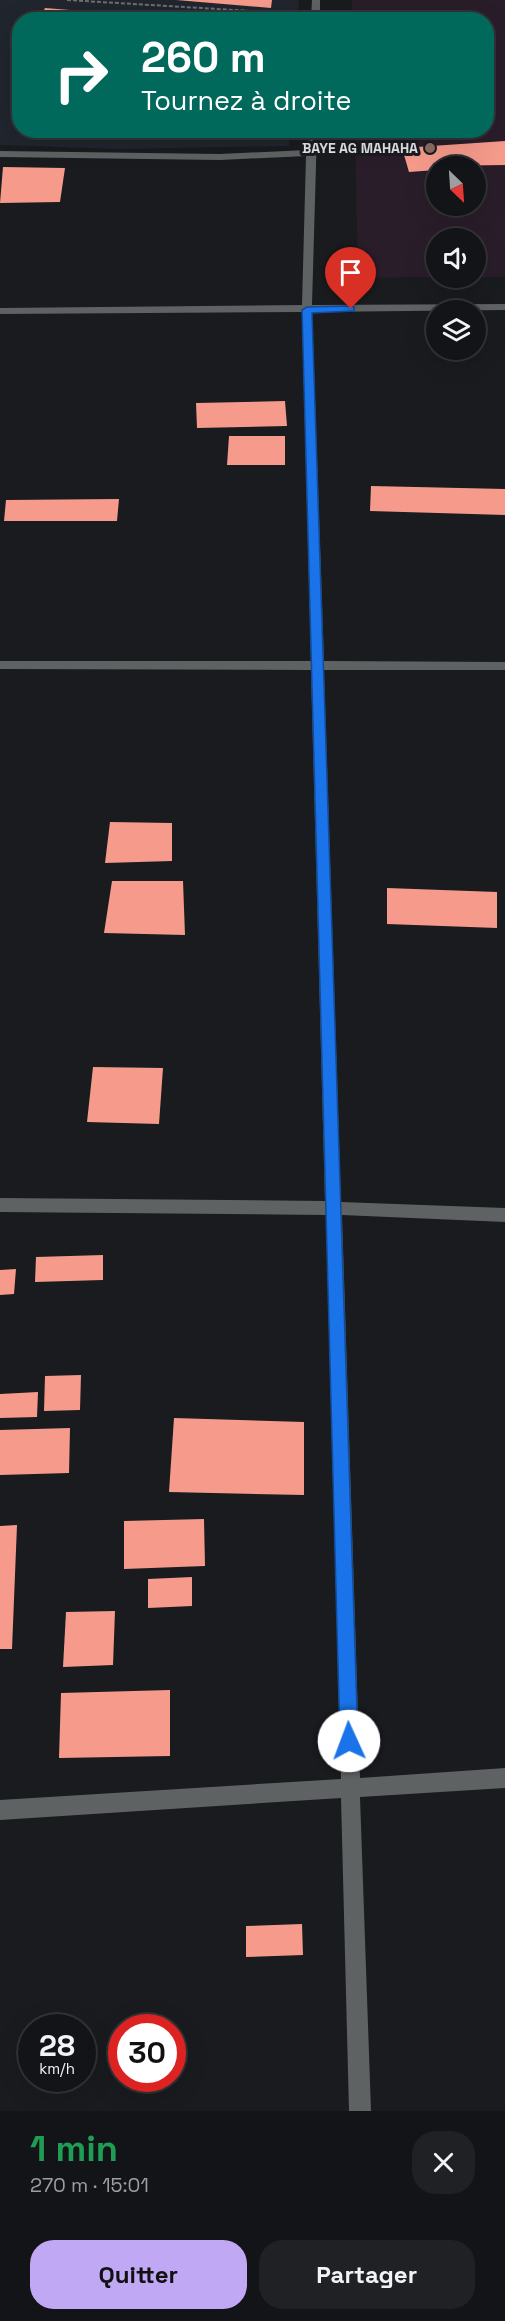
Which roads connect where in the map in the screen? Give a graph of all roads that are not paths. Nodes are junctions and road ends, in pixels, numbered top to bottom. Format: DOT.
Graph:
graph roads {
  1 [pos="312,138"];
  2 [pos="311,153"];
  3 [pos="0,154"];
  4 [pos="505,307"];
  5 [pos="307,310"];
  6 [pos="0,311"];
  7 [pos="0,665"];
  8 [pos="505,666"];
  9 [pos="318,668"];
  10 [pos="0,1205"];
  11 [pos="334,1208"];
  12 [pos="505,1215"];
  13 [pos="505,1778"];
  14 [pos="350,1788"];
  15 [pos="0,1810"];
  16 [pos="360,2111"];
  1 -- 2 [label="street"];
  2 -- 3 [label="street"];
  2 -- 5 [label="street"];
  4 -- 5 [label="street"];
  5 -- 6 [label="street"];
  5 -- 9 [label="street"];
  7 -- 9 [label="street"];
  8 -- 9 [label="street"];
  9 -- 11 [label="street"];
  10 -- 11 [label="street"];
  11 -- 12 [label="street"];
  11 -- 14 [label="street"];
  13 -- 14 [label="street"];
  14 -- 15 [label="street"];
  14 -- 16 [label="street"];
}
